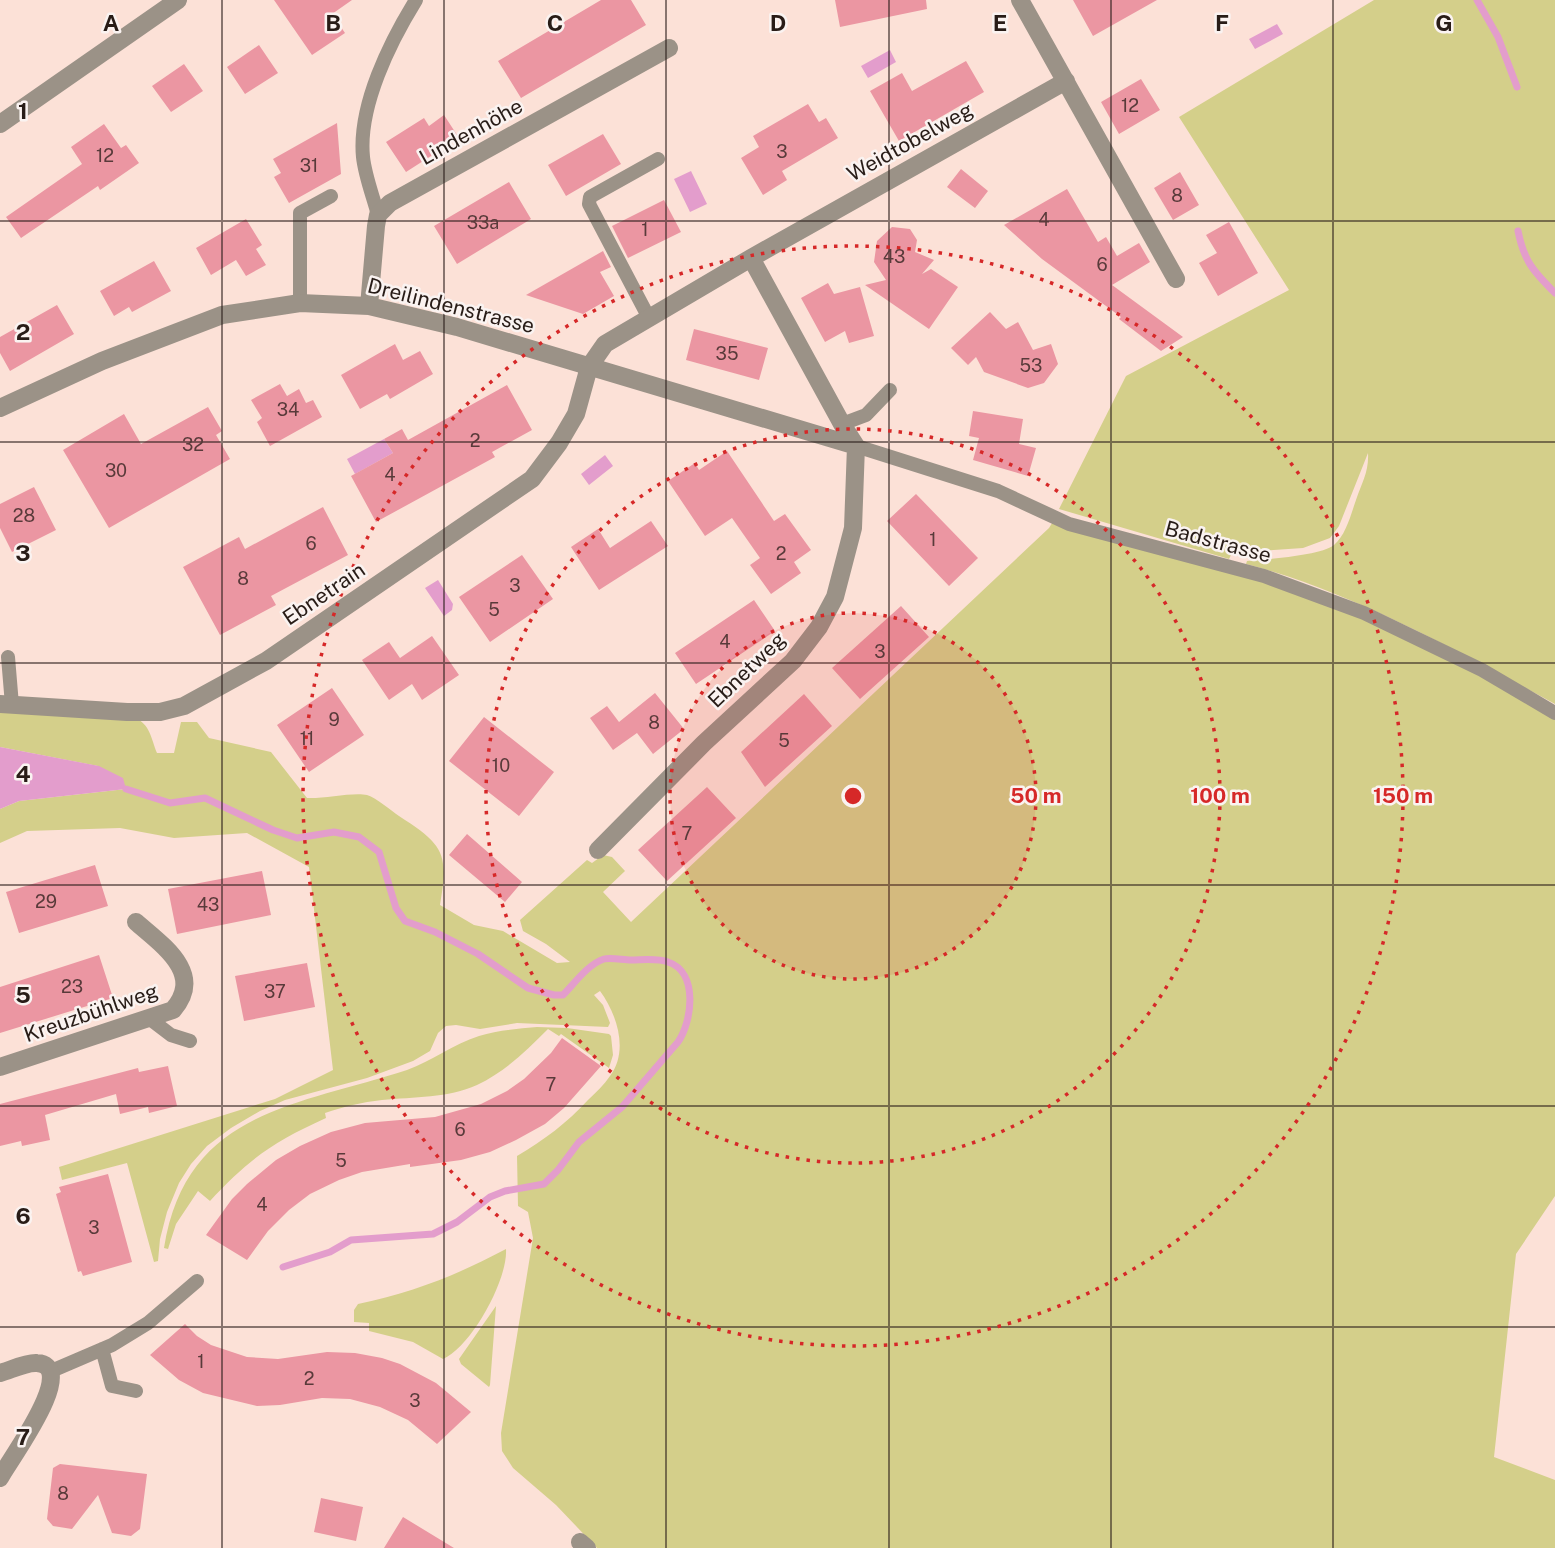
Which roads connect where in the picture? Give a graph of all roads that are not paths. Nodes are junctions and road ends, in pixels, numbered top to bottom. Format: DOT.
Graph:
graph roads {
  1 [pos="178,0"];
  2 [pos="416,0"];
  3 [pos="1020,0"];
  4 [pos="668,48"];
  5 [pos="1066,80"];
  6 [pos="0,124"];
  7 [pos="658,159"];
  8 [pos="331,196"];
  9 [pos="378,215"];
  10 [pos="751,258"];
  11 [pos="1176,279"];
  12 [pos="300,303"];
  13 [pos="369,306"];
  14 [pos="649,318"];
  15 [pos="589,367"];
  16 [pos="890,390"];
  17 [pos="0,408"];
  18 [pos="842,424"];
  19 [pos="856,446"];
  20 [pos="8,657"];
  21 [pos="6,704"];
  22 [pos="1555,713"];
  23 [pos="598,850"];
  24 [pos="136,922"];
  25 [pos="150,1019"];
  26 [pos="190,1041"];
  27 [pos="0,1068"];
  28 [pos="197,1281"];
  29 [pos="102,1349"];
  30 [pos="49,1372"];
  31 [pos="0,1373"];
  32 [pos="136,1391"];
  33 [pos="0,1478"];
  1 -- 6 [label="street"];
  2 -- 9 [label="lane"];
  3 -- 5 [label="street"];
  4 -- 9 [label="street, Lindenhöhe"];
  5 -- 10 [label="street, Weidtobelweg"];
  5 -- 11 [label="street"];
  7 -- 14 [label="lane"];
  8 -- 12 [label="lane"];
  9 -- 13 [label="street"];
  10 -- 14 [label="street, Weidtobelweg"];
  10 -- 18 [label="street"];
  12 -- 13 [label="street, Dreilindenstrasse"];
  12 -- 17 [label="street, Dreilindenstrasse"];
  13 -- 15 [label="street, Dreilindenstrasse"];
  14 -- 15 [label="street, Weidtobelweg"];
  15 -- 19 [label="street, Dreilindenstrasse"];
  15 -- 21 [label="street, Ebnetrain"];
  16 -- 18 [label="lane"];
  18 -- 19 [label="street"];
  19 -- 22 [label="lane, Badstrasse"];
  19 -- 23 [label="street, Ebnetweg"];
  20 -- 21 [label="lane"];
  24 -- 25 [label="street, Kreuzbühlweg"];
  25 -- 26 [label="lane"];
  25 -- 27 [label="street, Kreuzbühlweg"];
  28 -- 29 [label="lane"];
  29 -- 30 [label="lane"];
  29 -- 32 [label="lane"];
  30 -- 31 [label="street"];
  30 -- 33 [label="street"];
}
